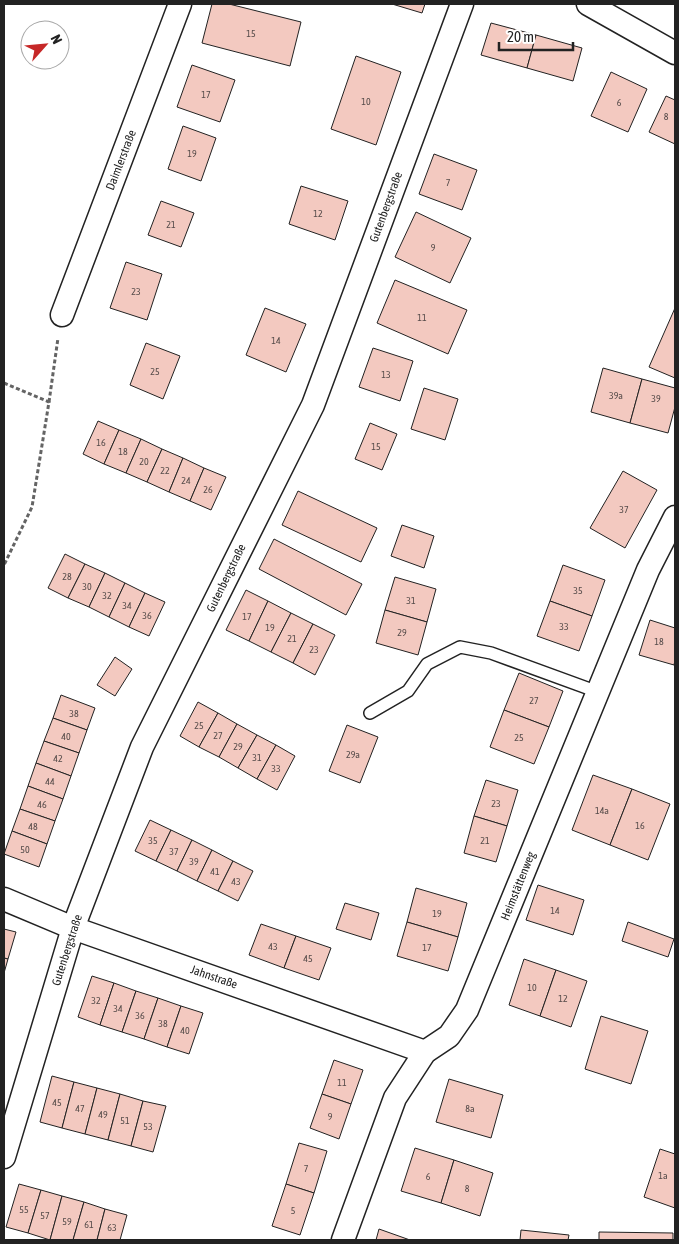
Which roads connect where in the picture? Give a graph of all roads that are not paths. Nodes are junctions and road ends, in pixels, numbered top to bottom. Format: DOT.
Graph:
graph roads {
  1 [pos="180,4"];
  2 [pos="462,4"];
  3 [pos="588,4"];
  4 [pos="675,53"];
  5 [pos="62,315"];
  6 [pos="675,517"];
  7 [pos="598,692"];
  8 [pos="370,713"];
  9 [pos="4,899"];
  10 [pos="73,928"];
  11 [pos="425,1052"];
  12 [pos="4,1157"];
  13 [pos="343,1240"];
  1 -- 5 [label="street, Daimlerstraße"];
  2 -- 10 [label="street, Gutenbergstraße"];
  3 -- 4 [label="street"];
  6 -- 7 [label="street, Heimstättenweg"];
  7 -- 8 [label="lane"];
  7 -- 11 [label="street, Heimstättenweg"];
  9 -- 10 [label="street, Jahnstraße"];
  10 -- 11 [label="street, Jahnstraße"];
  10 -- 12 [label="street, Gutenbergstraße"];
  11 -- 13 [label="street, Heimstättenweg"];
}
